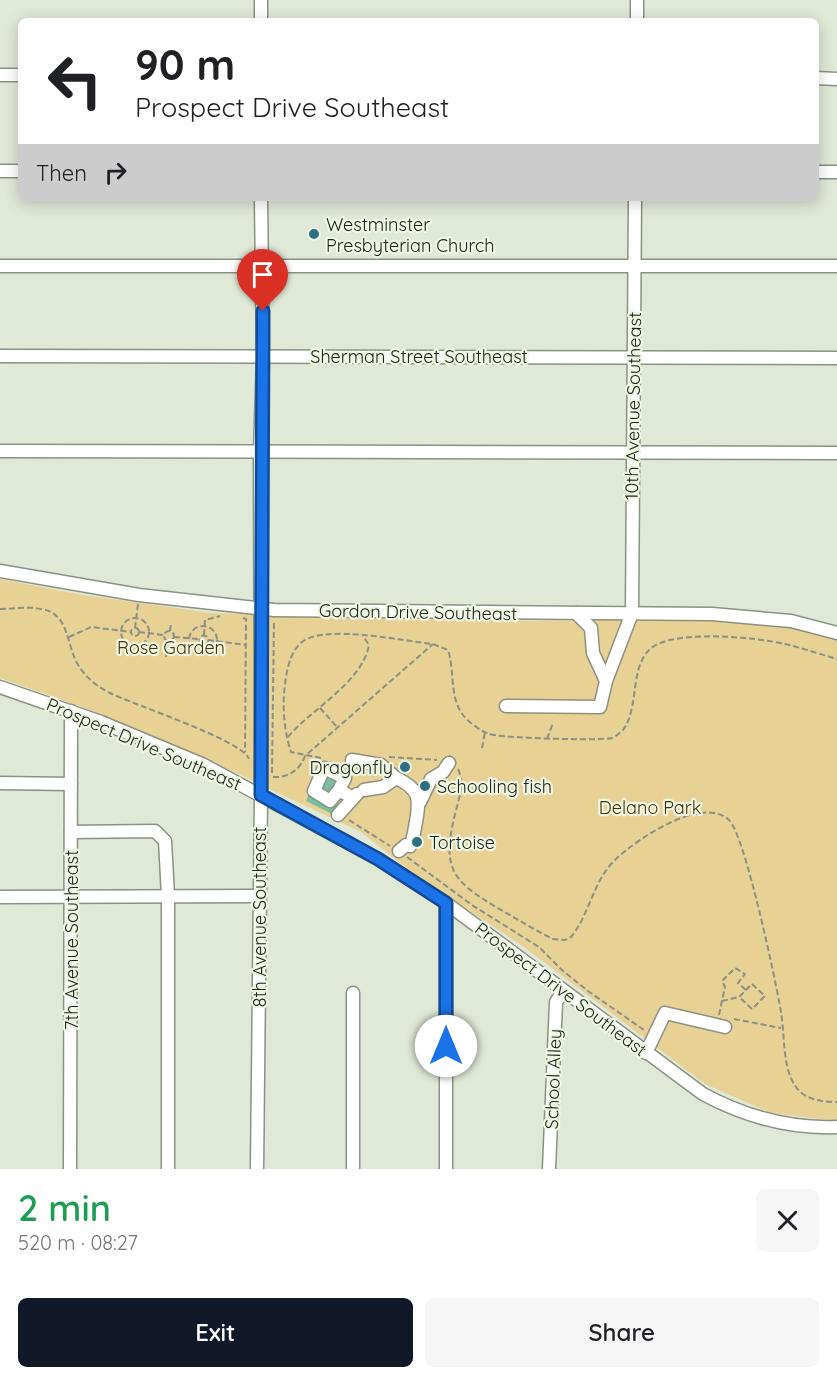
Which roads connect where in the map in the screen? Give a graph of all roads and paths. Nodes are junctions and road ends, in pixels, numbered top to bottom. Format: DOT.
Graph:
graph roads {
  1 [pos="261,0"];
  2 [pos="637,0"];
  3 [pos="261,18"];
  4 [pos="637,18"];
  5 [pos="0,75"];
  6 [pos="18,75"];
  7 [pos="819,78"];
  8 [pos="837,79"];
  9 [pos="0,171"];
  10 [pos="18,171"];
  11 [pos="819,172"];
  12 [pos="837,172"];
  13 [pos="261,201"];
  14 [pos="636,201"];
  15 [pos="0,266"];
  16 [pos="634,266"];
  17 [pos="837,266"];
  18 [pos="262,267"];
  19 [pos="0,356"];
  20 [pos="263,356"];
  21 [pos="634,356"];
  22 [pos="837,358"];
  23 [pos="0,451"];
  24 [pos="260,453"];
  25 [pos="837,453"];
  26 [pos="632,454"];
  27 [pos="0,571"];
  28 [pos="139,596"];
  29 [pos="260,608"];
  30 [pos="0,609"];
  31 [pos="576,613"];
  32 [pos="632,613"];
  33 [pos="226,616"];
  34 [pos="274,616"];
  35 [pos="136,618"];
  36 [pos="240,618"];
  37 [pos="171,623"];
  38 [pos="205,626"];
  39 [pos="135,628"];
  40 [pos="120,630"];
  41 [pos="170,631"];
  42 [pos="131,632"];
  43 [pos="139,632"];
  44 [pos="837,633"];
  45 [pos="149,634"];
  46 [pos="164,635"];
  47 [pos="204,635"];
  48 [pos="134,636"];
  49 [pos="174,636"];
  50 [pos="363,636"];
  51 [pos="69,637"];
  52 [pos="189,638"];
  53 [pos="199,639"];
  54 [pos="208,640"];
  55 [pos="168,641"];
  56 [pos="218,641"];
  57 [pos="203,644"];
  58 [pos="246,645"];
  59 [pos="132,646"];
  60 [pos="202,654"];
  61 [pos="166,657"];
  62 [pos="606,681"];
  63 [pos="0,687"];
  64 [pos="507,706"];
  65 [pos="320,708"];
  66 [pos="71,711"];
  67 [pos="554,723"];
  68 [pos="339,728"];
  69 [pos="485,732"];
  70 [pos="286,738"];
  71 [pos="547,739"];
  72 [pos="482,748"];
  73 [pos="244,752"];
  74 [pos="305,756"];
  75 [pos="383,757"];
  76 [pos="326,758"];
  77 [pos="352,760"];
  78 [pos="249,763"];
  79 [pos="449,763"];
  80 [pos="400,780"];
  81 [pos="431,780"];
  82 [pos="0,783"];
  83 [pos="71,784"];
  84 [pos="339,790"];
  85 [pos="358,794"];
  86 [pos="261,795"];
  87 [pos="420,802"];
  88 [pos="338,814"];
  89 [pos="71,832"];
  90 [pos="405,851"];
  91 [pos="70,896"];
  92 [pos="168,896"];
  93 [pos="259,896"];
  94 [pos="0,897"];
  95 [pos="446,903"];
  96 [pos="746,990"];
  97 [pos="563,992"];
  98 [pos="353,993"];
  99 [pos="739,997"];
  100 [pos="722,1000"];
  101 [pos="724,1023"];
  102 [pos="782,1028"];
  103 [pos="646,1053"];
  104 [pos="837,1102"];
  105 [pos="837,1127"];
  106 [pos="70,1169"];
  107 [pos="168,1169"];
  108 [pos="257,1169"];
  109 [pos="353,1169"];
  110 [pos="446,1169"];
  111 [pos="549,1169"];
  1 -- 3 [label="street"];
  2 -- 4 [label="street"];
  5 -- 6 [label="street"];
  7 -- 8 [label="street"];
  9 -- 10 [label="street"];
  11 -- 12 [label="street"];
  13 -- 18 [label="street, 8th Avenue Southeast"];
  14 -- 16 [label="street, 10th Avenue Southeast"];
  15 -- 18 [label="street"];
  16 -- 17 [label="street"];
  16 -- 18 [label="street"];
  16 -- 21 [label="street, 10th Avenue Southeast"];
  18 -- 20 [label="street, 8th Avenue Southeast"];
  19 -- 20 [label="street, Sherman Street Southeast"];
  20 -- 21 [label="street, Sherman Street Southeast"];
  20 -- 24 [label="street, 8th Avenue Southeast"];
  21 -- 22 [label="street, Sherman Street Southeast"];
  21 -- 26 [label="street, 10th Avenue Southeast"];
  23 -- 24 [label="street"];
  24 -- 26 [label="street"];
  24 -- 29 [label="street, 8th Avenue Southeast"];
  25 -- 26 [label="street"];
  26 -- 32 [label="street, 10th Avenue Southeast"];
  27 -- 28 [label="street, Gordon Drive Southeast"];
  28 -- 29 [label="street, Gordon Drive Southeast"];
  28 -- 35 [label="path"];
  29 -- 31 [label="street, Gordon Drive Southeast"];
  29 -- 86 [label="street, 8th Avenue Southeast"];
  30 -- 51 [label="path"];
  31 -- 32 [label="street, Gordon Drive Southeast"];
  31 -- 62 [label="street"];
  32 -- 44 [label="street, Gordon Drive Southeast"];
  32 -- 62 [label="street"];
  33 -- 38 [label="path"];
  34 -- 74 [label="path"];
  35 -- 39 [label="path"];
  35 -- 40 [label="path"];
  35 -- 45 [label="path"];
  36 -- 58 [label="path"];
  37 -- 41 [label="path"];
  38 -- 47 [label="path"];
  38 -- 52 [label="path"];
  38 -- 56 [label="path"];
  39 -- 42 [label="path"];
  39 -- 43 [label="path"];
  40 -- 42 [label="path"];
  40 -- 51 [label="path"];
  40 -- 59 [label="path"];
  41 -- 46 [label="path"];
  41 -- 49 [label="path"];
  42 -- 48 [label="path"];
  43 -- 45 [label="path"];
  43 -- 48 [label="path"];
  45 -- 46 [label="path"];
  45 -- 59 [label="path"];
  46 -- 55 [label="path"];
  47 -- 53 [label="path"];
  47 -- 54 [label="path"];
  48 -- 59 [label="path"];
  49 -- 52 [label="path"];
  49 -- 55 [label="path"];
  50 -- 65 [label="path"];
  50 -- 68 [label="path"];
  50 -- 70 [label="path"];
  51 -- 73 [label="path"];
  52 -- 53 [label="path"];
  52 -- 60 [label="path"];
  53 -- 57 [label="path"];
  54 -- 56 [label="path"];
  54 -- 57 [label="path"];
  55 -- 61 [label="path"];
  56 -- 58 [label="path"];
  56 -- 60 [label="path"];
  57 -- 60 [label="path"];
  58 -- 73 [label="path"];
  62 -- 64 [label="street"];
  63 -- 66 [label="street, Prospect Drive Southeast"];
  65 -- 68 [label="path"];
  65 -- 70 [label="path"];
  66 -- 83 [label="street, 7th Avenue Southeast"];
  66 -- 86 [label="street, Prospect Drive Southeast"];
  67 -- 71 [label="path"];
  68 -- 74 [label="path"];
  69 -- 72 [label="path"];
  70 -- 74 [label="path"];
  73 -- 78 [label="path"];
  74 -- 76 [label="path"];
  75 -- 79 [label="path"];
  77 -- 80 [label="street"];
  79 -- 81 [label="street"];
  79 -- 102 [label="path"];
  80 -- 81 [label="street"];
  80 -- 85 [label="street"];
  80 -- 87 [label="street"];
  81 -- 87 [label="street"];
  82 -- 83 [label="street"];
  83 -- 89 [label="street, 7th Avenue Southeast"];
  84 -- 85 [label="street"];
  85 -- 88 [label="street"];
  86 -- 93 [label="street, 8th Avenue Southeast"];
  86 -- 95 [label="street, Prospect Drive Southeast"];
  87 -- 90 [label="street"];
  89 -- 91 [label="street, 7th Avenue Southeast"];
  89 -- 92 [label="street"];
  91 -- 92 [label="street"];
  91 -- 94 [label="street"];
  91 -- 106 [label="street, 7th Avenue Southeast"];
  92 -- 93 [label="street"];
  92 -- 107 [label="street"];
  93 -- 108 [label="street, 8th Avenue Southeast"];
  95 -- 97 [label="street, Prospect Drive Southeast"];
  95 -- 110 [label="street"];
  96 -- 99 [label="path"];
  96 -- 99 [label="path"];
  96 -- 100 [label="path"];
  97 -- 103 [label="street, Prospect Drive Southeast"];
  97 -- 111 [label="street, School Alley"];
  98 -- 109 [label="street"];
  99 -- 100 [label="path"];
  100 -- 101 [label="path"];
  101 -- 102 [label="path"];
  101 -- 103 [label="street"];
  102 -- 104 [label="path"];
  103 -- 105 [label="street, Prospect Drive Southeast"];
}
